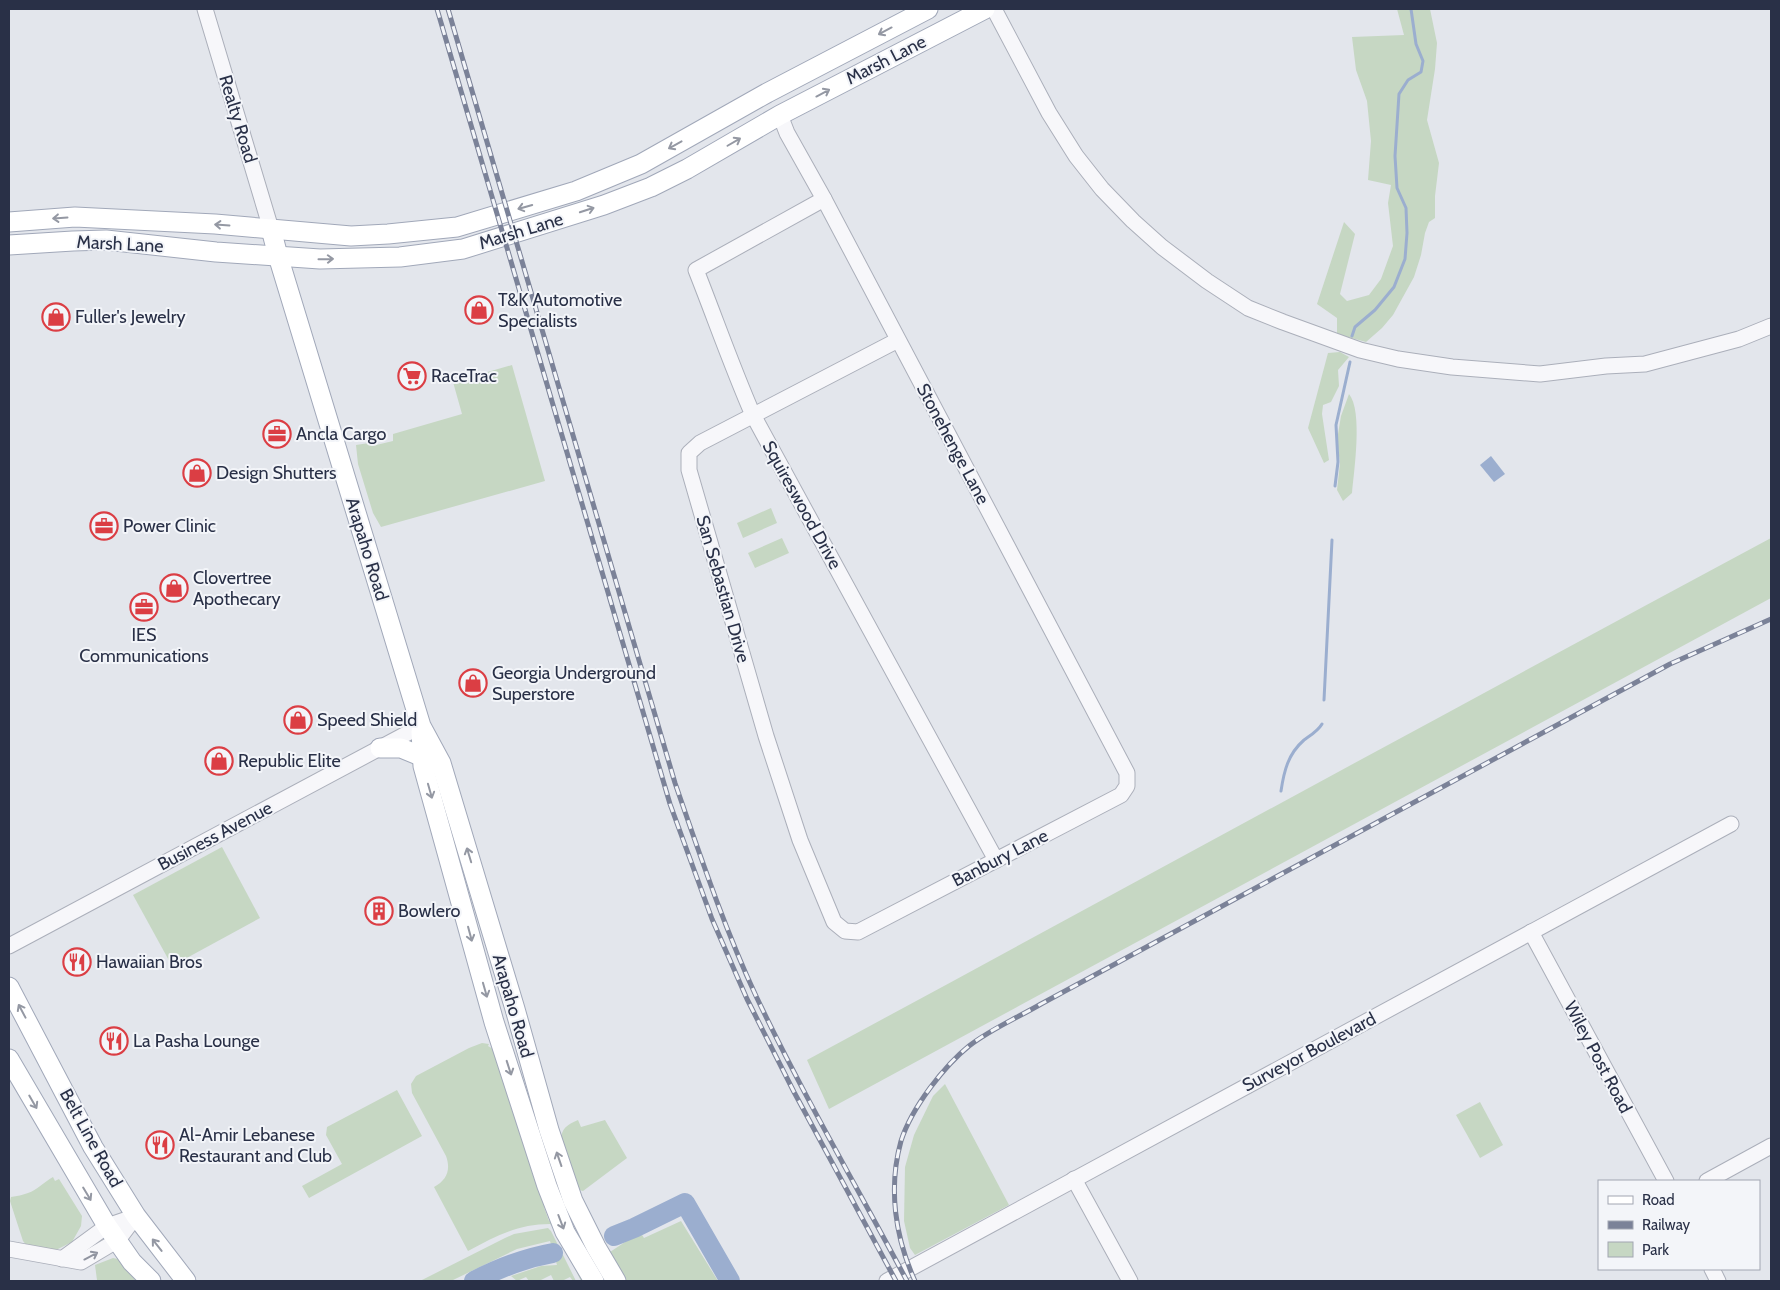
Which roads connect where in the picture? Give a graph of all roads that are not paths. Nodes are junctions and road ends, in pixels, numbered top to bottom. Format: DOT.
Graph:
graph roads {
  1 [pos="205,9"];
  2 [pos="928,9"];
  3 [pos="985,9"];
  4 [pos="994,9"];
  5 [pos="826,62"];
  6 [pos="780,116"];
  7 [pos="718,121"];
  8 [pos="824,199"];
  9 [pos="9,222"];
  10 [pos="271,229"];
  11 [pos="9,245"];
  12 [pos="278,256"];
  13 [pos="1771,326"];
  14 [pos="898,340"];
  15 [pos="753,414"];
  16 [pos="420,726"];
  17 [pos="380,748"];
  18 [pos="422,757"];
  19 [pos="1127,773"];
  20 [pos="1731,824"];
  21 [pos="996,860"];
  22 [pos="858,932"];
  23 [pos="1531,932"];
  24 [pos="9,946"];
  25 [pos="9,987"];
  26 [pos="9,1059"];
  27 [pos="1771,1146"];
  28 [pos="1074,1180"];
  29 [pos="1665,1180"];
  30 [pos="1709,1180"];
  31 [pos="136,1216"];
  32 [pos="112,1233"];
  33 [pos="9,1249"];
  34 [pos="151,1281"];
  35 [pos="186,1281"];
  36 [pos="594,1281"];
  37 [pos="616,1281"];
  38 [pos="887,1281"];
  39 [pos="1130,1281"];
  1 -- 10 [label="street, Realty Road"];
  2 -- 5 [label="main road, Marsh Lane, one-way"];
  6 -- 3 [label="main road, Marsh Lane, one-way"];
  4 -- 13 [label="street"];
  5 -- 6 [label="main road"];
  5 -- 7 [label="main road, Marsh Lane"];
  6 -- 7 [label="main road"];
  6 -- 8 [label="street, Stonehenge Lane"];
  12 -- 6 [label="main road, Marsh Lane, one-way"];
  7 -- 10 [label="main road, Marsh Lane, one-way"];
  8 -- 14 [label="street, Stonehenge Lane"];
  8 -- 15 [label="street, Squireswood Drive"];
  10 -- 9 [label="main road, Marsh Lane, one-way"];
  10 -- 12 [label="main road, Arapaho Road"];
  11 -- 12 [label="main road, Marsh Lane"];
  12 -- 16 [label="main road, Arapaho Road"];
  14 -- 15 [label="street, San Sebastian Drive"];
  14 -- 19 [label="street, Stonehenge Lane"];
  15 -- 21 [label="street, Squireswood Drive"];
  15 -- 22 [label="street, San Sebastian Drive"];
  16 -- 17 [label="street, Business Avenue"];
  16 -- 18 [label="main road, Arapaho Road"];
  37 -- 16 [label="main road, Arapaho Road, one-way"];
  17 -- 18 [label="main road"];
  17 -- 24 [label="street, Business Avenue"];
  18 -- 36 [label="main road, Arapaho Road, one-way"];
  19 -- 21 [label="street, Banbury Lane"];
  20 -- 23 [label="street, Surveyor Boulevard"];
  21 -- 22 [label="street, Banbury Lane"];
  23 -- 28 [label="street, Surveyor Boulevard"];
  23 -- 29 [label="street, Wiley Post Road"];
  31 -- 25 [label="main road, Belt Line Road, one-way"];
  26 -- 32 [label="main road, Belt Line Road, one-way"];
  27 -- 30 [label="street"];
  28 -- 38 [label="street, Surveyor Boulevard"];
  28 -- 39 [label="street"];
  31 -- 32 [label="street"];
  35 -- 31 [label="main road, Belt Line Road, one-way"];
  32 -- 33 [label="street"];
  32 -- 34 [label="main road, Belt Line Road"];
}
